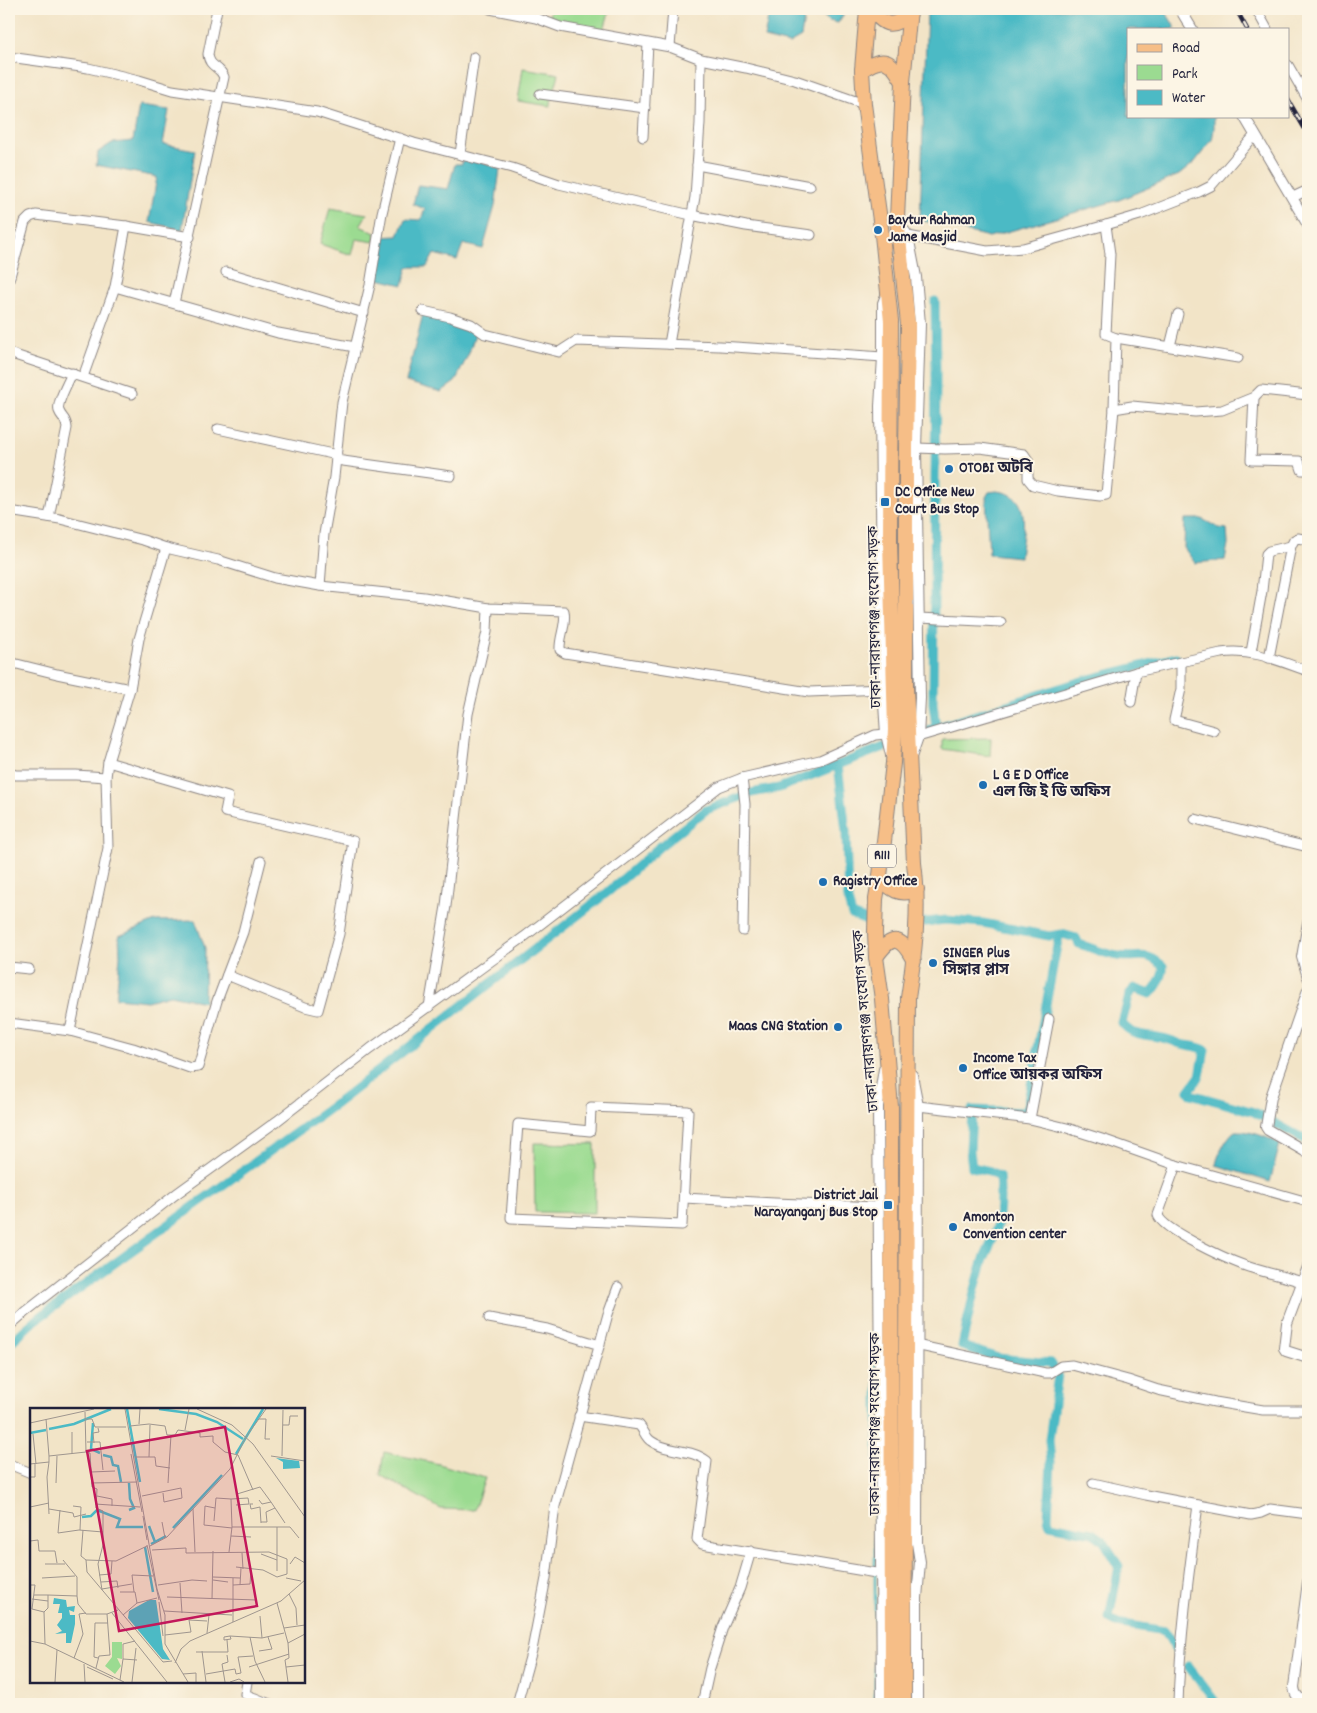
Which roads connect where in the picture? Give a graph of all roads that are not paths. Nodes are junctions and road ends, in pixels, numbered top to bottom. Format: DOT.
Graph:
graph roads {
  1 [pos="217,9"];
  2 [pos="490,9"];
  3 [pos="674,9"];
  4 [pos="869,9"];
  5 [pos="1180,9"];
  6 [pos="1256,9"];
  7 [pos="910,11"];
  8 [pos="1191,28"];
  9 [pos="1266,28"];
  10 [pos="648,44"];
  11 [pos="670,47"];
  12 [pos="9,57"];
  13 [pos="474,57"];
  14 [pos="701,59"];
  15 [pos="1290,68"];
  16 [pos="862,70"];
  17 [pos="903,82"];
  18 [pos="540,94"];
  19 [pos="219,97"];
  20 [pos="1308,100"];
  21 [pos="864,104"];
  22 [pos="645,108"];
  23 [pos="1245,118"];
  24 [pos="1255,135"];
  25 [pos="643,137"];
  26 [pos="400,138"];
  27 [pos="460,154"];
  28 [pos="697,165"];
  29 [pos="810,186"];
  30 [pos="1308,190"];
  31 [pos="1293,197"];
  32 [pos="691,215"];
  33 [pos="896,219"];
  34 [pos="1106,225"];
  35 [pos="1308,225"];
  36 [pos="126,226"];
  37 [pos="811,235"];
  38 [pos="908,236"];
  39 [pos="190,237"];
  40 [pos="226,272"];
  41 [pos="9,280"];
  42 [pos="888,285"];
  43 [pos="115,287"];
  44 [pos="174,303"];
  45 [pos="423,311"];
  46 [pos="364,313"];
  47 [pos="1178,314"];
  48 [pos="1116,338"];
  49 [pos="670,344"];
  50 [pos="1170,346"];
  51 [pos="355,347"];
  52 [pos="9,353"];
  53 [pos="883,357"];
  54 [pos="1238,358"];
  55 [pos="72,373"];
  56 [pos="83,377"];
  57 [pos="132,394"];
  58 [pos="1308,395"];
  59 [pos="1254,397"];
  60 [pos="1114,409"];
  61 [pos="218,429"];
  62 [pos="921,448"];
  63 [pos="337,457"];
  64 [pos="1308,470"];
  65 [pos="451,476"];
  66 [pos="9,511"];
  67 [pos="49,517"];
  68 [pos="1308,540"];
  69 [pos="1291,546"];
  70 [pos="166,548"];
  71 [pos="320,586"];
  72 [pos="488,608"];
  73 [pos="922,618"];
  74 [pos="1002,622"];
  75 [pos="1251,652"];
  76 [pos="1269,658"];
  77 [pos="9,662"];
  78 [pos="1181,662"];
  79 [pos="1308,671"];
  80 [pos="1136,672"];
  81 [pos="130,689"];
  82 [pos="883,689"];
  83 [pos="1131,702"];
  84 [pos="1214,731"];
  85 [pos="886,734"];
  86 [pos="918,737"];
  87 [pos="108,762"];
  88 [pos="893,764"];
  89 [pos="908,766"];
  90 [pos="9,773"];
  91 [pos="106,777"];
  92 [pos="742,779"];
  93 [pos="1195,819"];
  94 [pos="1308,847"];
  95 [pos="261,861"];
  96 [pos="880,876"];
  97 [pos="917,889"];
  98 [pos="1308,923"];
  99 [pos="743,931"];
  100 [pos="1307,934"];
  101 [pos="876,957"];
  102 [pos="914,961"];
  103 [pos="9,967"];
  104 [pos="29,969"];
  105 [pos="227,975"];
  106 [pos="1308,977"];
  107 [pos="1308,990"];
  108 [pos="429,1007"];
  109 [pos="1049,1019"];
  110 [pos="9,1023"];
  111 [pos="70,1031"];
  112 [pos="887,1056"];
  113 [pos="908,1057"];
  114 [pos="918,1106"];
  115 [pos="1030,1119"];
  116 [pos="1308,1153"];
  117 [pos="1176,1165"];
  118 [pos="684,1198"];
  119 [pos="1308,1202"];
  120 [pos="879,1207"];
  121 [pos="1308,1267"];
  122 [pos="1302,1282"];
  123 [pos="618,1287"];
  124 [pos="489,1318"];
  125 [pos="9,1326"];
  126 [pos="600,1344"];
  127 [pos="912,1344"];
  128 [pos="1308,1358"];
  129 [pos="1308,1410"];
  130 [pos="579,1416"];
  131 [pos="9,1464"];
  132 [pos="30,1473"];
  133 [pos="1093,1483"];
  134 [pos="1198,1506"];
  135 [pos="1308,1514"];
  136 [pos="751,1552"];
  137 [pos="882,1574"];
  138 [pos="1308,1582"];
  139 [pos="247,1683"];
  140 [pos="1308,1702"];
  141 [pos="270,1704"];
  142 [pos="517,1704"];
  143 [pos="702,1704"];
  144 [pos="882,1704"];
  145 [pos="892,1704"];
  146 [pos="904,1704"];
  147 [pos="916,1704"];
  148 [pos="1178,1704"];
  1 -- 19 [label="street"];
  2 -- 10 [label="street"];
  3 -- 11 [label="street"];
  4 -- 7 [label="main road"];
  4 -- 16 [label="main road, ঢাকা-নারায়ণগঞ্জ সংযোগ সড়ক / R111"];
  5 -- 8 [label="street"];
  6 -- 9 [label="street"];
  7 -- 17 [label="main road, ঢাকা-নারায়ণগঞ্জ সংযোগ সড়ক / R111"];
  10 -- 11 [label="street"];
  10 -- 22 [label="street"];
  11 -- 14 [label="street"];
  12 -- 19 [label="street"];
  13 -- 27 [label="street"];
  14 -- 21 [label="street"];
  14 -- 28 [label="street"];
  15 -- 20 [label="street"];
  16 -- 17 [label="main road"];
  16 -- 21 [label="main road, ঢাকা-নারায়ণগঞ্জ সংযোগ সড়ক / R111"];
  17 -- 33 [label="main road, ঢাকা-নারায়ণগঞ্জ সংযোগ সড়ক / R111"];
  18 -- 22 [label="street"];
  19 -- 26 [label="street"];
  19 -- 39 [label="street"];
  21 -- 42 [label="main road, ঢাকা-নারায়ণগঞ্জ সংযোগ সড়ক / R111"];
  22 -- 25 [label="street"];
  23 -- 24 [label="street"];
  24 -- 31 [label="street"];
  24 -- 34 [label="street"];
  26 -- 27 [label="street"];
  26 -- 46 [label="street"];
  27 -- 32 [label="street"];
  28 -- 29 [label="street"];
  28 -- 32 [label="street"];
  30 -- 31 [label="street"];
  31 -- 35 [label="street"];
  32 -- 37 [label="street"];
  32 -- 49 [label="street"];
  33 -- 38 [label="street"];
  33 -- 89 [label="main road, ঢাকা-নারায়ণগঞ্জ সংযোগ সড়ক / R111"];
  34 -- 38 [label="street"];
  34 -- 48 [label="street"];
  36 -- 39 [label="street"];
  36 -- 41 [label="street"];
  36 -- 43 [label="street"];
  38 -- 62 [label="street"];
  39 -- 44 [label="street"];
  40 -- 46 [label="street"];
  42 -- 53 [label="street"];
  42 -- 88 [label="main road, ঢাকা-নারায়ণগঞ্জ সংযোগ সড়ক / R111"];
  43 -- 44 [label="street"];
  43 -- 56 [label="street"];
  44 -- 51 [label="street"];
  45 -- 49 [label="street"];
  46 -- 51 [label="street"];
  47 -- 50 [label="street"];
  48 -- 50 [label="street"];
  48 -- 60 [label="street"];
  49 -- 53 [label="street"];
  50 -- 54 [label="street"];
  51 -- 63 [label="street"];
  52 -- 55 [label="street"];
  53 -- 82 [label="street"];
  55 -- 56 [label="street"];
  55 -- 67 [label="street"];
  56 -- 57 [label="street"];
  58 -- 59 [label="street"];
  59 -- 60 [label="street"];
  59 -- 64 [label="street"];
  60 -- 62 [label="street"];
  61 -- 63 [label="street"];
  62 -- 73 [label="street"];
  63 -- 65 [label="street"];
  63 -- 71 [label="street"];
  66 -- 67 [label="street"];
  67 -- 70 [label="street"];
  68 -- 69 [label="street"];
  69 -- 75 [label="street"];
  69 -- 76 [label="street"];
  70 -- 71 [label="street"];
  70 -- 81 [label="street"];
  71 -- 72 [label="street"];
  72 -- 82 [label="street"];
  72 -- 108 [label="street"];
  73 -- 74 [label="street"];
  73 -- 86 [label="street"];
  75 -- 76 [label="street"];
  75 -- 78 [label="street"];
  76 -- 79 [label="street"];
  77 -- 81 [label="street"];
  78 -- 80 [label="street"];
  78 -- 84 [label="street"];
  80 -- 83 [label="street"];
  80 -- 86 [label="street"];
  81 -- 87 [label="street"];
  82 -- 85 [label="street"];
  85 -- 88 [label="street"];
  85 -- 92 [label="street"];
  86 -- 89 [label="street"];
  87 -- 91 [label="street"];
  87 -- 105 [label="street"];
  88 -- 96 [label="main road, ঢাকা-নারায়ণগঞ্জ সংযোগ সড়ক / R111"];
  89 -- 97 [label="main road, ঢাকা-নারায়ণগঞ্জ সংযোগ সড়ক / R111"];
  90 -- 91 [label="street"];
  91 -- 111 [label="street"];
  92 -- 99 [label="street"];
  92 -- 108 [label="street"];
  93 -- 94 [label="street"];
  95 -- 105 [label="street"];
  96 -- 97 [label="main road"];
  96 -- 101 [label="main road, ঢাকা-নারায়ণগঞ্জ সংযোগ সড়ক / R111"];
  97 -- 102 [label="main road, ঢাকা-নারায়ণগঞ্জ সংযোগ সড়ক / R111"];
  98 -- 100 [label="street"];
  100 -- 106 [label="street"];
  101 -- 102 [label="main road"];
  101 -- 112 [label="main road, ঢাকা-নারায়ণগঞ্জ সংযোগ সড়ক / R111"];
  102 -- 113 [label="main road, ঢাকা-নারায়ণগঞ্জ সংযোগ সড়ক / R111"];
  103 -- 104 [label="street"];
  105 -- 111 [label="street"];
  107 -- 116 [label="street"];
  108 -- 125 [label="street"];
  109 -- 115 [label="street"];
  110 -- 111 [label="street"];
  112 -- 120 [label="street"];
  112 -- 145 [label="main road, ঢাকা-নারায়ণগঞ্জ সংযোগ সড়ক / R111"];
  113 -- 114 [label="street"];
  113 -- 127 [label="main road, ঢাকা-নারায়ণগঞ্জ সংযোগ সড়ক / R111"];
  114 -- 115 [label="street"];
  114 -- 127 [label="street"];
  115 -- 117 [label="street"];
  117 -- 119 [label="street"];
  117 -- 122 [label="street"];
  118 -- 118 [label="street"];
  118 -- 120 [label="street"];
  120 -- 137 [label="street"];
  121 -- 122 [label="street"];
  122 -- 128 [label="street"];
  123 -- 126 [label="street"];
  124 -- 126 [label="street"];
  126 -- 130 [label="street"];
  127 -- 129 [label="street"];
  127 -- 146 [label="main road, ঢাকা-নারায়ণগঞ্জ সংযোগ সড়ক / R111"];
  127 -- 147 [label="street"];
  130 -- 136 [label="street"];
  130 -- 142 [label="street"];
  131 -- 132 [label="street"];
  133 -- 134 [label="street"];
  134 -- 135 [label="street"];
  134 -- 148 [label="street"];
  136 -- 137 [label="street"];
  136 -- 143 [label="street"];
  137 -- 144 [label="street"];
  138 -- 140 [label="street"];
  139 -- 141 [label="street"];
}
